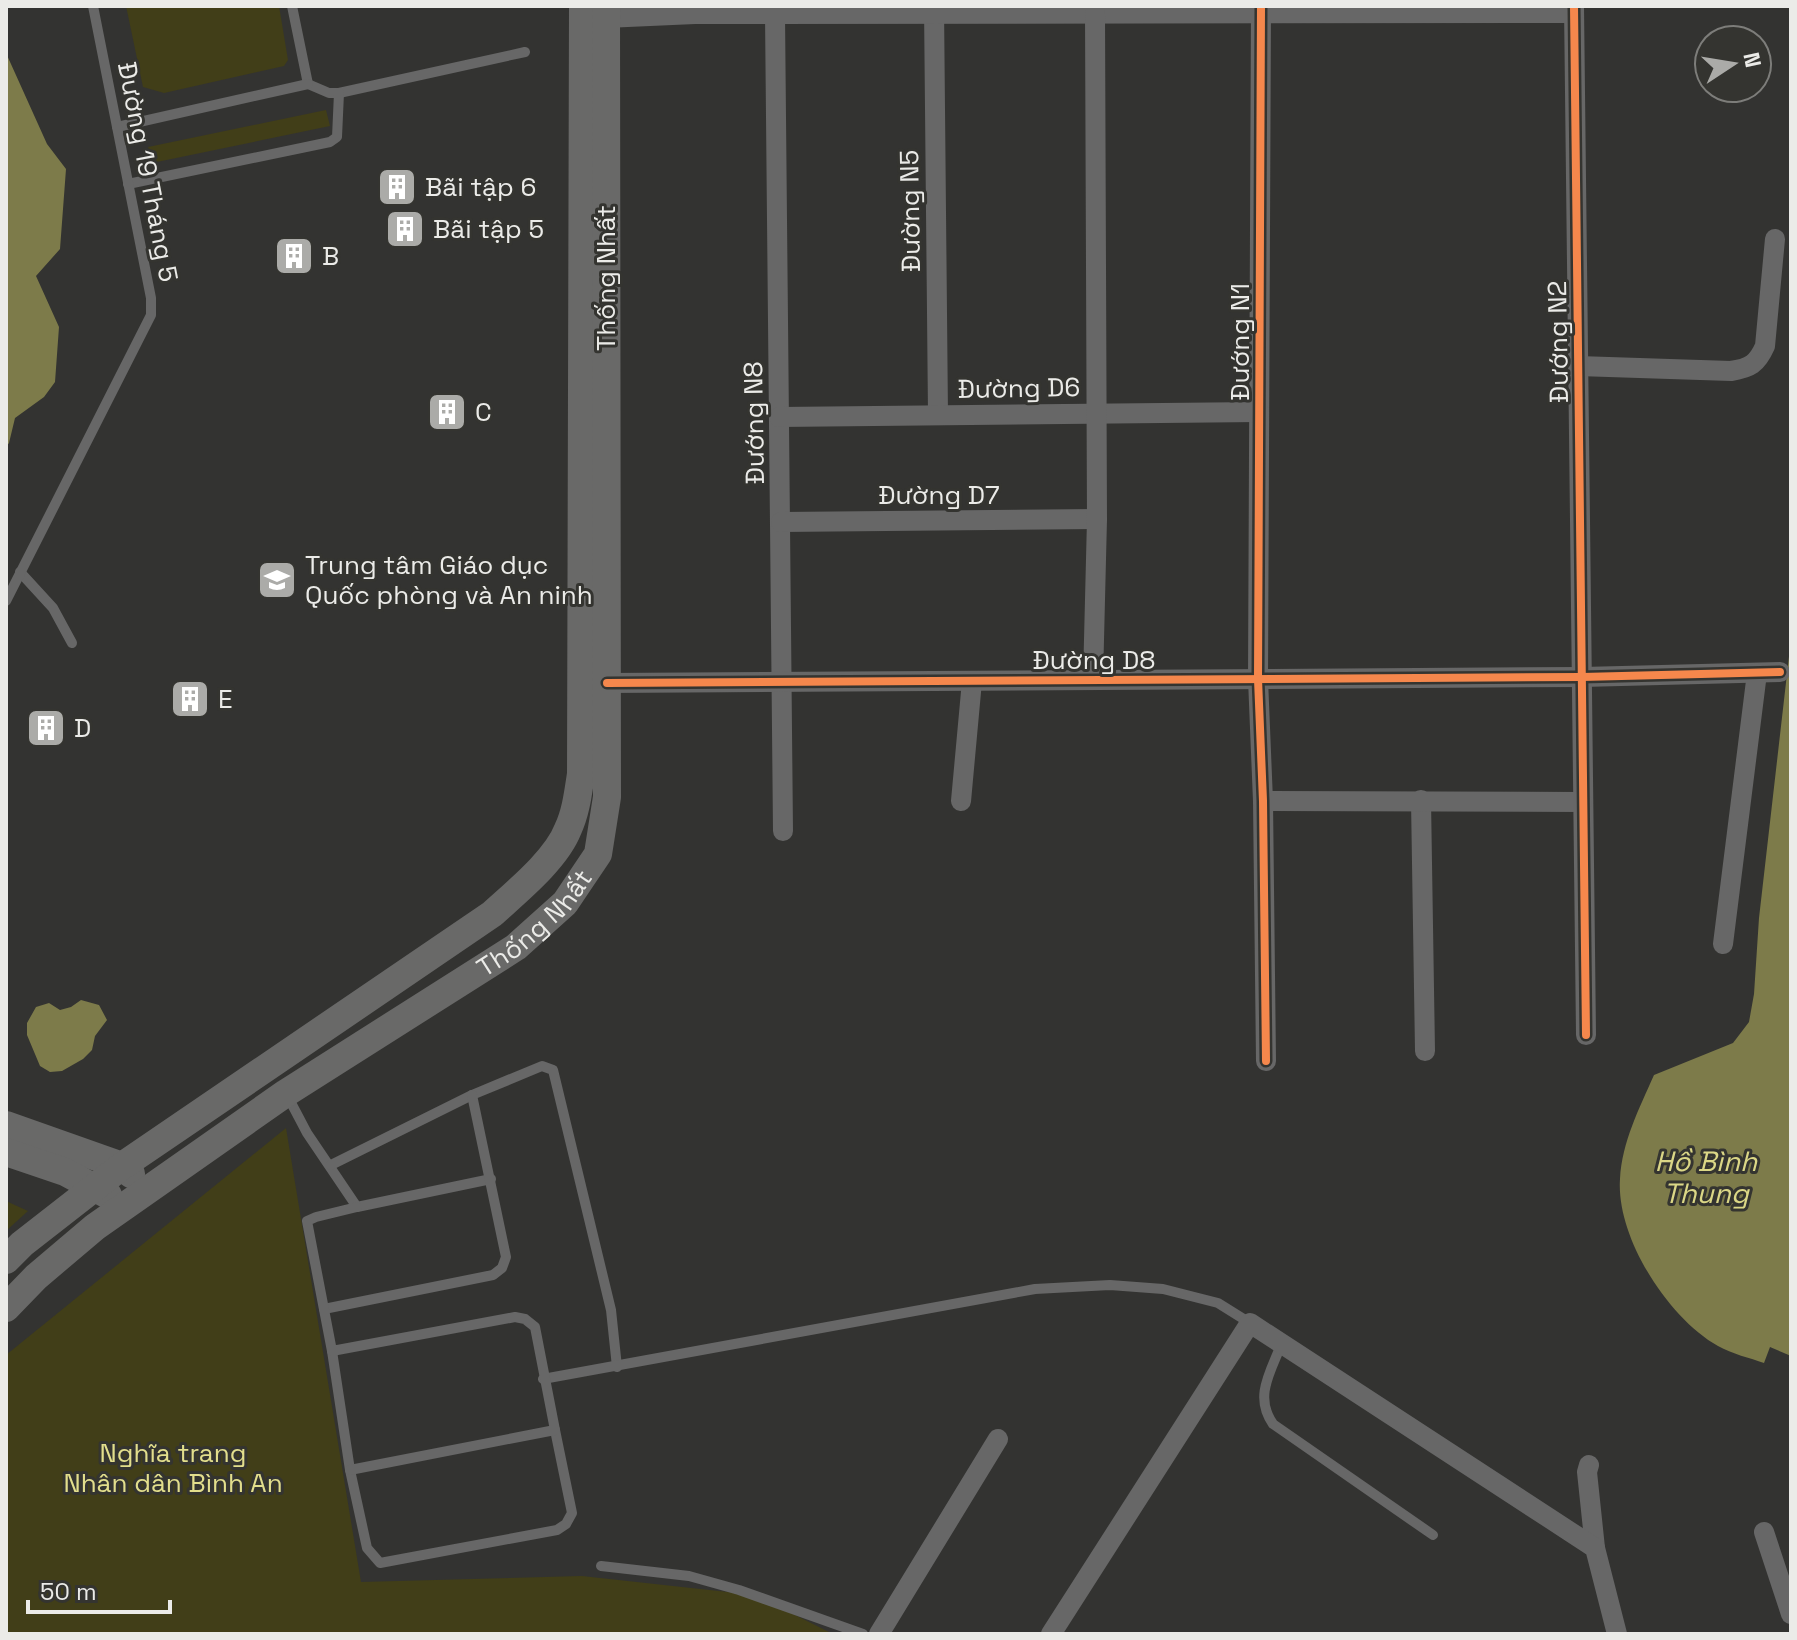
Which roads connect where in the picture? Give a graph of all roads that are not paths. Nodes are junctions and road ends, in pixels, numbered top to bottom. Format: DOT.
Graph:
graph roads {
  1 [pos="93,6"];
  2 [pos="292,6"];
  3 [pos="695,10"];
  4 [pos="934,10"];
  5 [pos="1261,10"];
  6 [pos="1574,10"];
  7 [pos="594,11"];
  8 [pos="1095,14"];
  9 [pos="775,15"];
  10 [pos="525,52"];
  11 [pos="308,84"];
  12 [pos="339,93"];
  13 [pos="117,127"];
  14 [pos="128,184"];
  15 [pos="1775,239"];
  16 [pos="1578,366"];
  17 [pos="1259,412"];
  18 [pos="1097,413"];
  19 [pos="938,415"];
  20 [pos="779,417"];
  21 [pos="1097,519"];
  22 [pos="781,522"];
  23 [pos="20,572"];
  24 [pos="6,601"];
  25 [pos="72,643"];
  26 [pos="1780,672"];
  27 [pos="1757,673"];
  28 [pos="1582,677"];
  29 [pos="1258,679"];
  30 [pos="1093,680"];
  31 [pos="972,681"];
  32 [pos="782,682"];
  33 [pos="607,683"];
  34 [pos="1421,800"];
  35 [pos="961,801"];
  36 [pos="1263,801"];
  37 [pos="1582,802"];
  38 [pos="783,831"];
  39 [pos="535,875"];
  40 [pos="565,903"];
  41 [pos="1723,944"];
  42 [pos="1586,1035"];
  43 [pos="1425,1051"];
  44 [pos="1266,1061"];
  45 [pos="286,1093"];
  46 [pos="472,1095"];
  47 [pos="6,1125"];
  48 [pos="6,1152"];
  49 [pos="331,1165"];
  50 [pos="122,1166"];
  51 [pos="491,1179"];
  52 [pos="94,1186"];
  53 [pos="149,1190"];
  54 [pos="126,1207"];
  55 [pos="357,1207"];
  56 [pos="6,1260"];
  57 [pos="6,1308"];
  58 [pos="324,1309"];
  59 [pos="1250,1323"];
  60 [pos="1281,1345"];
  61 [pos="332,1351"];
  62 [pos="617,1367"];
  63 [pos="543,1379"];
  64 [pos="555,1430"];
  65 [pos="998,1439"];
  66 [pos="1589,1465"];
  67 [pos="350,1470"];
  68 [pos="1764,1532"];
  69 [pos="1433,1535"];
  70 [pos="1595,1548"];
  71 [pos="601,1566"];
  72 [pos="1791,1614"];
  73 [pos="863,1634"];
  74 [pos="879,1634"];
  75 [pos="1051,1634"];
  76 [pos="1617,1634"];
  1 -- 13 [label="lane, Đường 19 Tháng 5"];
  2 -- 11 [label="lane"];
  3 -- 7 [label="street"];
  3 -- 9 [label="street"];
  4 -- 8 [label="street"];
  4 -- 9 [label="street"];
  4 -- 19 [label="street, Đường N5"];
  5 -- 6 [label="street"];
  5 -- 8 [label="street"];
  5 -- 17 [label="street, Đướng N1"];
  6 -- 16 [label="street, Đướng N2"];
  7 -- 33 [label="main road, Thống Nhất"];
  7 -- 39 [label="main road, Thống Nhất"];
  8 -- 18 [label="street"];
  9 -- 20 [label="street, Đướng N8"];
  10 -- 12 [label="lane"];
  11 -- 12 [label="lane"];
  11 -- 13 [label="lane"];
  12 -- 14 [label="lane"];
  13 -- 14 [label="lane, Đường 19 Tháng 5"];
  14 -- 23 [label="lane, Đường 19 Tháng 5"];
  15 -- 16 [label="street"];
  16 -- 28 [label="street, Đướng N2"];
  17 -- 18 [label="street, Đường D6"];
  17 -- 29 [label="street, Đướng N1"];
  18 -- 19 [label="street, Đường D6"];
  18 -- 21 [label="street"];
  19 -- 20 [label="street, Đường D6"];
  20 -- 22 [label="street, Đướng N8"];
  21 -- 22 [label="street, Đường D7"];
  21 -- 30 [label="street"];
  22 -- 32 [label="street, Đướng N8"];
  23 -- 24 [label="lane, Đường 19 Tháng 5"];
  23 -- 25 [label="lane"];
  26 -- 27 [label="street, Đường D8"];
  27 -- 28 [label="street, Đường D8"];
  27 -- 41 [label="street"];
  28 -- 29 [label="street, Đường D8"];
  28 -- 37 [label="street, Đướng N2"];
  29 -- 30 [label="street, Đường D8"];
  29 -- 36 [label="street, Đướng N1"];
  30 -- 31 [label="street, Đường D8"];
  31 -- 32 [label="street, Đường D8"];
  31 -- 35 [label="street"];
  32 -- 33 [label="street, Đường D8"];
  32 -- 38 [label="street, Đướng N8"];
  33 -- 40 [label="main road, Thống Nhất"];
  34 -- 36 [label="street"];
  34 -- 37 [label="street"];
  34 -- 43 [label="street"];
  36 -- 44 [label="street, Đướng N1"];
  37 -- 42 [label="street, Đướng N2"];
  39 -- 40 [label="main road"];
  39 -- 50 [label="main road, Thống Nhất"];
  40 -- 45 [label="main road, Thống Nhất"];
  45 -- 49 [label="lane"];
  45 -- 53 [label="main road, Thống Nhất"];
  46 -- 49 [label="lane"];
  46 -- 51 [label="lane"];
  46 -- 62 [label="lane"];
  47 -- 50 [label="main road"];
  48 -- 52 [label="main road"];
  49 -- 55 [label="lane"];
  50 -- 52 [label="main road, Thống Nhất"];
  50 -- 53 [label="main road"];
  51 -- 55 [label="lane"];
  51 -- 58 [label="lane"];
  52 -- 54 [label="main road"];
  52 -- 56 [label="main road, Thống Nhất"];
  53 -- 54 [label="main road, Thống Nhất"];
  54 -- 57 [label="main road, Thống Nhất"];
  55 -- 58 [label="lane"];
  58 -- 61 [label="lane"];
  59 -- 60 [label="street"];
  59 -- 62 [label="lane"];
  59 -- 75 [label="street"];
  60 -- 69 [label="lane"];
  60 -- 70 [label="street"];
  61 -- 63 [label="lane"];
  61 -- 67 [label="lane"];
  62 -- 63 [label="lane"];
  63 -- 64 [label="lane"];
  64 -- 67 [label="lane"];
  64 -- 67 [label="lane"];
  65 -- 74 [label="street"];
  66 -- 70 [label="street"];
  68 -- 72 [label="street"];
  70 -- 76 [label="street"];
  71 -- 73 [label="lane"];
}
